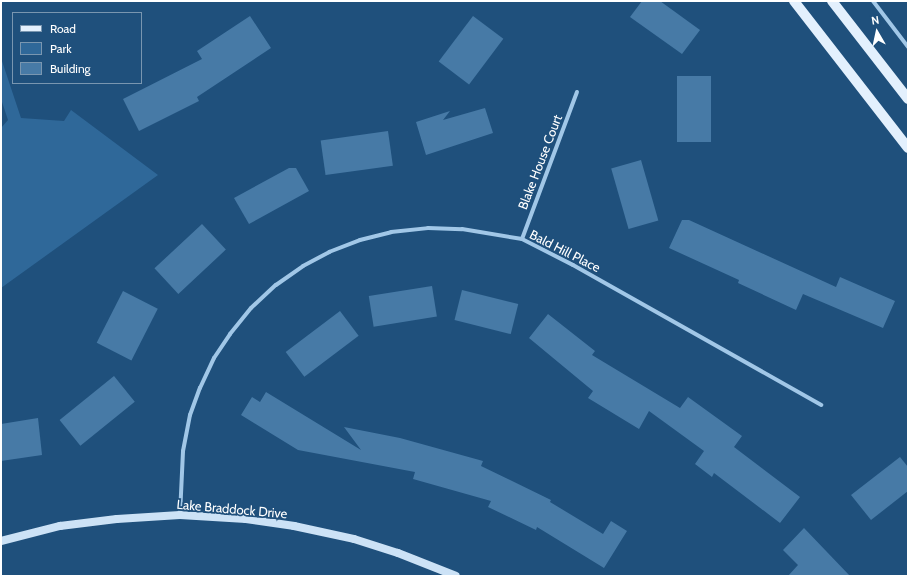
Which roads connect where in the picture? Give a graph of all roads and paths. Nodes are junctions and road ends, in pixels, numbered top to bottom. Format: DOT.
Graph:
graph roads {
  1 [pos="794,1"];
  2 [pos="832,1"];
  3 [pos="873,1"];
  4 [pos="908,47"];
  5 [pos="577,92"];
  6 [pos="908,99"];
  7 [pos="908,148"];
  8 [pos="522,240"];
  9 [pos="821,405"];
  10 [pos="180,515"];
  11 [pos="1,541"];
  12 [pos="456,576"];
  1 -- 7 [label="main road"];
  2 -- 6 [label="main road"];
  3 -- 4 [label="street"];
  5 -- 8 [label="street, Blake House Court"];
  8 -- 9 [label="street, Bald Hill Place"];
  8 -- 10 [label="street, Bald Hill Place"];
  10 -- 11 [label="street, Lake Braddock Drive"];
  10 -- 12 [label="street, Lake Braddock Drive"];
}
